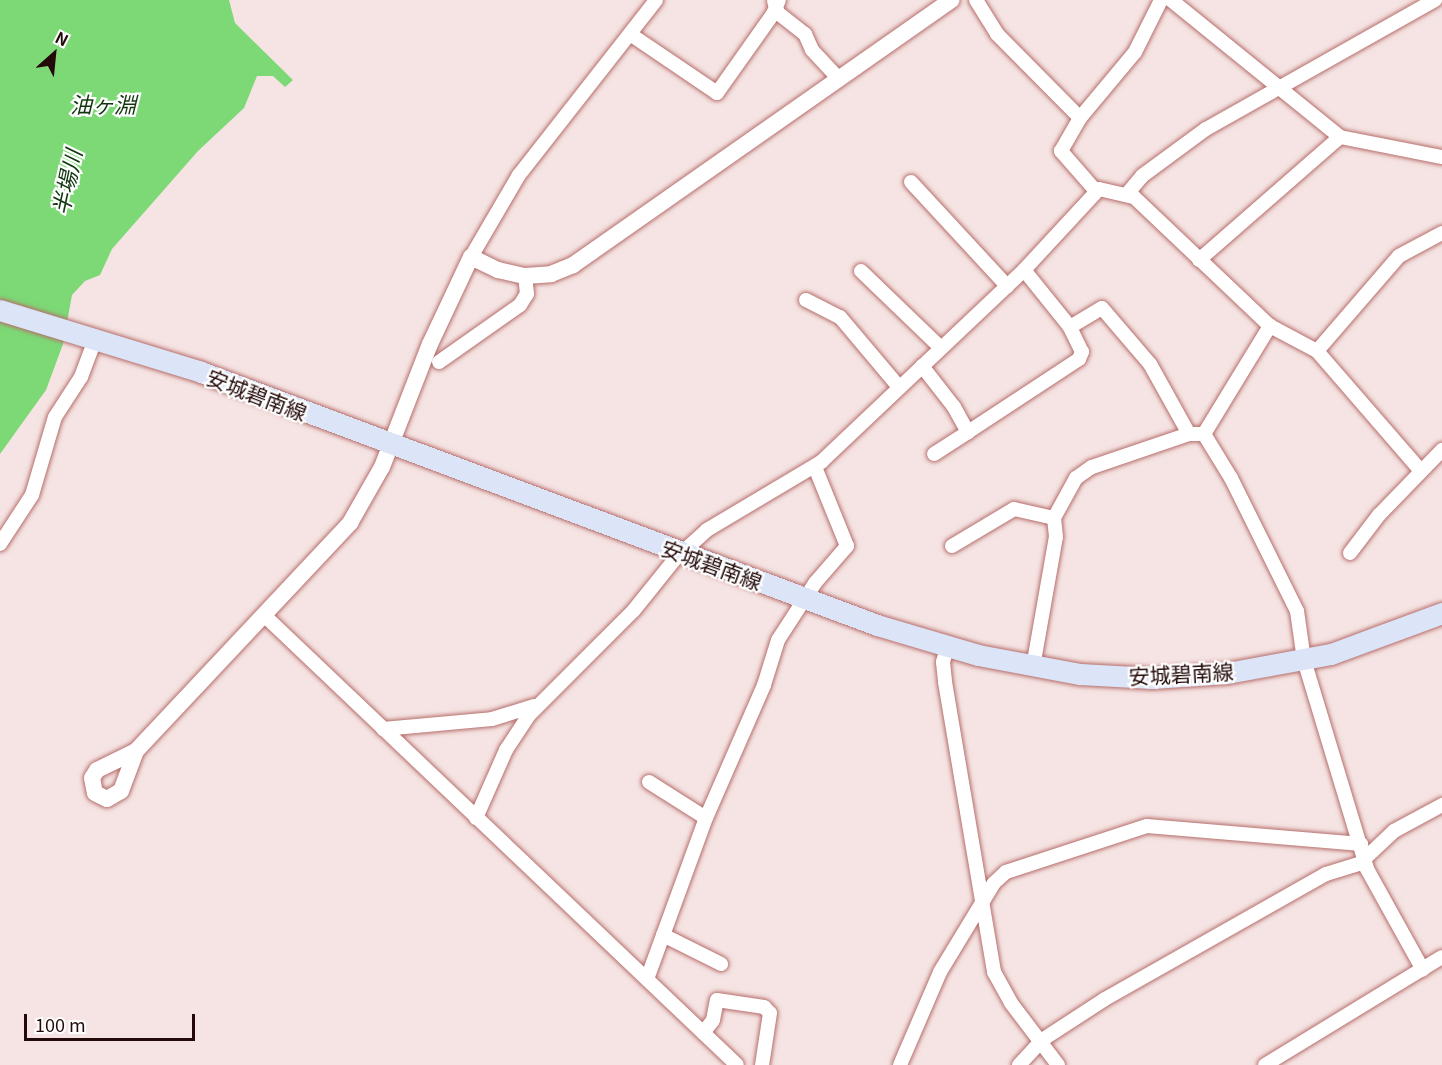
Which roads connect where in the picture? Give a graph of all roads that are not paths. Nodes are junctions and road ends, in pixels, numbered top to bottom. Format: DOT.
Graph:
graph roads {
  1 [pos="656,0"];
  2 [pos="951,0"];
  3 [pos="976,0"];
  4 [pos="1161,0"];
  5 [pos="1171,0"];
  6 [pos="1435,0"];
  7 [pos="776,2"];
  8 [pos="630,34"];
  9 [pos="838,78"];
  10 [pos="1279,89"];
  11 [pos="1080,118"];
  12 [pos="1341,137"];
  13 [pos="1442,157"];
  14 [pos="911,182"];
  15 [pos="1095,190"];
  16 [pos="1127,194"];
  17 [pos="1442,233"];
  18 [pos="471,257"];
  19 [pos="1199,260"];
  20 [pos="1024,270"];
  21 [pos="861,271"];
  22 [pos="525,276"];
  23 [pos="1007,286"];
  24 [pos="806,300"];
  25 [pos="0,310"];
  26 [pos="1270,326"];
  27 [pos="1070,327"];
  28 [pos="96,337"];
  29 [pos="941,348"];
  30 [pos="1317,351"];
  31 [pos="439,362"];
  32 [pos="922,366"];
  33 [pos="899,387"];
  34 [pos="968,432"];
  35 [pos="1189,434"];
  36 [pos="1204,434"];
  37 [pos="391,444"];
  38 [pos="1442,450"];
  39 [pos="934,454"];
  40 [pos="815,467"];
  41 [pos="1420,470"];
  42 [pos="1054,518"];
  43 [pos="0,544"];
  44 [pos="952,546"];
  45 [pos="682,552"];
  46 [pos="1350,553"];
  47 [pos="807,598"];
  48 [pos="1442,613"];
  49 [pos="264,616"];
  50 [pos="947,648"];
  51 [pos="1304,660"];
  52 [pos="1033,667"];
  53 [pos="540,703"];
  54 [pos="383,729"];
  55 [pos="136,751"];
  56 [pos="649,782"];
  57 [pos="1442,805"];
  58 [pos="476,818"];
  59 [pos="706,818"];
  60 [pos="1361,844"];
  61 [pos="1364,860"];
  62 [pos="982,903"];
  63 [pos="663,935"];
  64 [pos="1442,957"];
  65 [pos="722,964"];
  66 [pos="1423,970"];
  67 [pos="646,979"];
  68 [pos="703,1033"];
  69 [pos="1042,1040"];
  70 [pos="1283,1061"];
  71 [pos="737,1065"];
  72 [pos="762,1065"];
  73 [pos="900,1065"];
  74 [pos="1019,1065"];
  75 [pos="1058,1065"];
  76 [pos="1264,1065"];
  1 -- 8 [label="street"];
  2 -- 9 [label="street"];
  3 -- 11 [label="street"];
  4 -- 11 [label="street"];
  5 -- 10 [label="street"];
  6 -- 10 [label="street"];
  7 -- 8 [label="street"];
  7 -- 9 [label="street"];
  8 -- 18 [label="street"];
  9 -- 22 [label="street"];
  10 -- 12 [label="street"];
  10 -- 16 [label="street"];
  11 -- 15 [label="street"];
  12 -- 13 [label="street"];
  12 -- 19 [label="street"];
  14 -- 23 [label="street"];
  15 -- 16 [label="street"];
  15 -- 20 [label="street"];
  16 -- 19 [label="street"];
  17 -- 30 [label="street"];
  18 -- 22 [label="street"];
  18 -- 37 [label="street"];
  19 -- 26 [label="street"];
  20 -- 23 [label="street"];
  20 -- 27 [label="street"];
  21 -- 29 [label="street"];
  22 -- 31 [label="street"];
  23 -- 29 [label="street"];
  24 -- 33 [label="street"];
  25 -- 28 [label="main road, 安城碧南線"];
  26 -- 30 [label="street"];
  26 -- 36 [label="street"];
  27 -- 34 [label="street"];
  27 -- 35 [label="street"];
  28 -- 37 [label="main road, 安城碧南線"];
  28 -- 43 [label="street"];
  29 -- 32 [label="street"];
  30 -- 41 [label="street"];
  32 -- 33 [label="street"];
  32 -- 34 [label="street"];
  33 -- 40 [label="street"];
  34 -- 39 [label="street"];
  35 -- 36 [label="street"];
  35 -- 42 [label="street"];
  36 -- 51 [label="street"];
  37 -- 45 [label="main road, 安城碧南線"];
  37 -- 49 [label="street"];
  38 -- 41 [label="street"];
  40 -- 45 [label="street"];
  40 -- 47 [label="street"];
  41 -- 46 [label="street"];
  42 -- 44 [label="street"];
  42 -- 52 [label="street"];
  45 -- 47 [label="main road, 安城碧南線"];
  45 -- 53 [label="street"];
  47 -- 50 [label="main road, 安城碧南線"];
  47 -- 59 [label="street"];
  48 -- 51 [label="main road, 安城碧南線"];
  49 -- 54 [label="street"];
  49 -- 55 [label="street"];
  50 -- 52 [label="main road, 安城碧南線"];
  50 -- 62 [label="street"];
  51 -- 52 [label="main road, 安城碧南線"];
  51 -- 60 [label="street"];
  53 -- 54 [label="street"];
  53 -- 58 [label="street"];
  54 -- 58 [label="street"];
  56 -- 59 [label="street"];
  57 -- 61 [label="street"];
  58 -- 67 [label="street"];
  59 -- 63 [label="street"];
  60 -- 61 [label="street"];
  60 -- 62 [label="street"];
  61 -- 66 [label="street"];
  61 -- 69 [label="street"];
  62 -- 69 [label="street"];
  62 -- 73 [label="street"];
  63 -- 65 [label="street"];
  63 -- 67 [label="street"];
  64 -- 66 [label="street"];
  66 -- 70 [label="street"];
  67 -- 68 [label="street"];
  68 -- 71 [label="street"];
  68 -- 72 [label="street"];
  69 -- 74 [label="street"];
  69 -- 75 [label="street"];
  70 -- 76 [label="street"];
}
